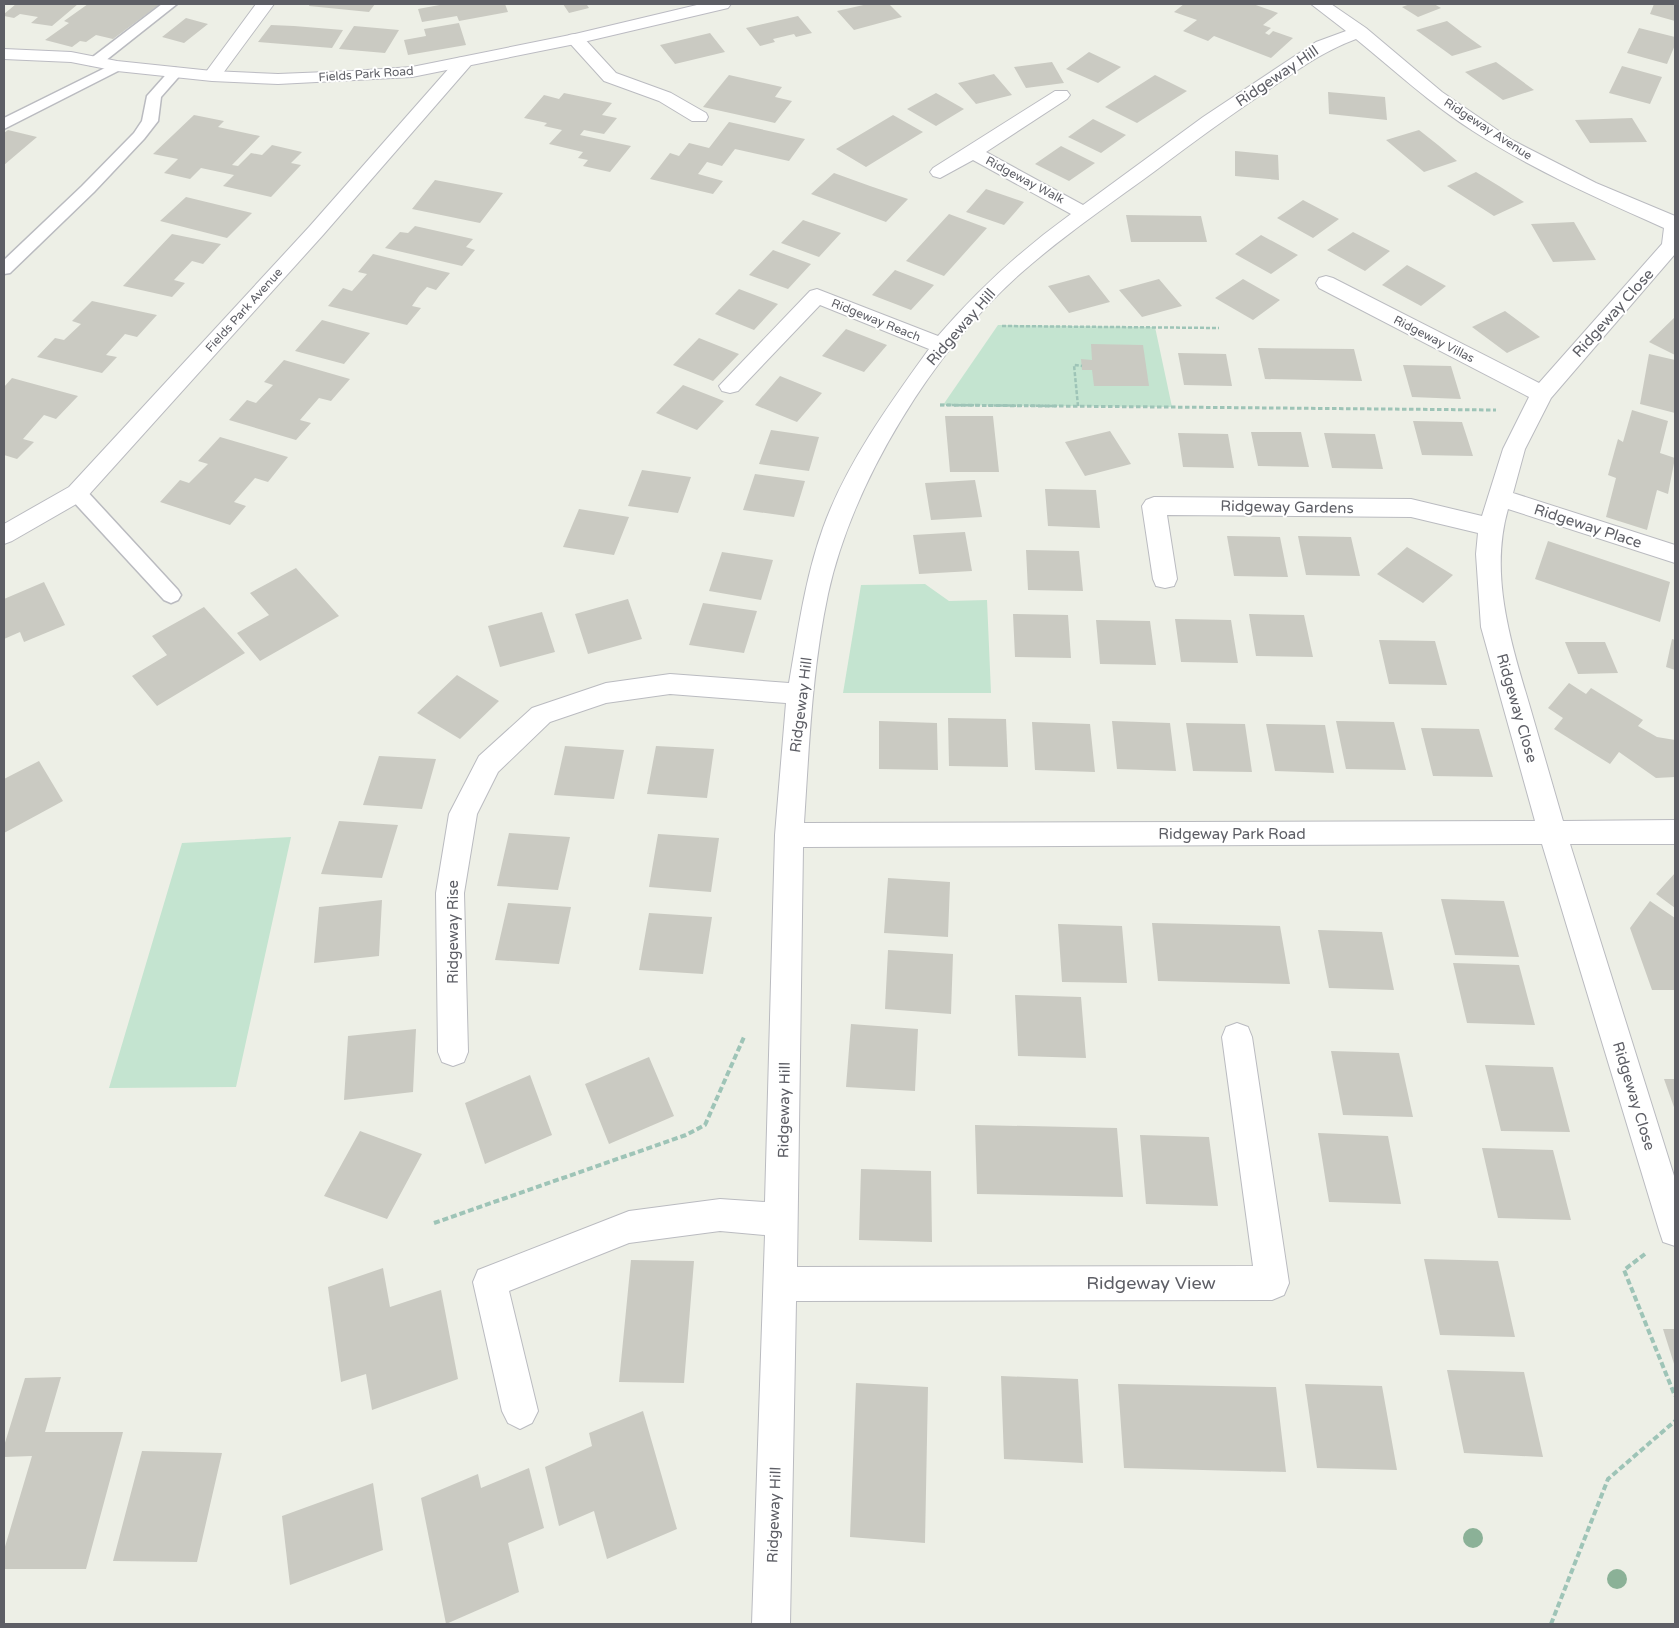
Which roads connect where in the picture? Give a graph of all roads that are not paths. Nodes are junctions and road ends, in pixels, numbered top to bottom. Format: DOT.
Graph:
graph roads {
  1 [pos="170,4"];
  2 [pos="265,4"];
  3 [pos="722,4"];
  4 [pos="1320,4"];
  5 [pos="1360,32"];
  6 [pos="575,39"];
  7 [pos="4,54"];
  8 [pos="95,62"];
  9 [pos="464,62"];
  10 [pos="116,66"];
  11 [pos="176,72"];
  12 [pos="212,76"];
  13 [pos="1061,95"];
  14 [pos="699,117"];
  15 [pos="4,124"];
  16 [pos="973,152"];
  17 [pos="940,172"];
  18 [pos="1084,213"];
  19 [pos="1675,224"];
  20 [pos="4,269"];
  21 [pos="1326,283"];
  22 [pos="942,346"];
  23 [pos="730,386"];
  24 [pos="1538,402"];
  25 [pos="78,493"];
  26 [pos="1500,498"];
  27 [pos="1491,527"];
  28 [pos="4,535"];
  29 [pos="1675,554"];
  30 [pos="1165,579"];
  31 [pos="171,595"];
  32 [pos="800,694"];
  33 [pos="1675,832"];
  34 [pos="788,834"];
  35 [pos="1552,834"];
  36 [pos="1237,1036"];
  37 [pos="453,1052"];
  38 [pos="782,1220"];
  39 [pos="1675,1230"];
  40 [pos="780,1284"];
  41 [pos="520,1410"];
  42 [pos="771,1624"];
  1 -- 8 [label="lane"];
  2 -- 12 [label="street"];
  3 -- 6 [label="street, Fields Park Road"];
  4 -- 5 [label="street, Ridgeway Avenue"];
  5 -- 18 [label="street, Ridgeway Hill"];
  5 -- 19 [label="street, Ridgeway Avenue"];
  6 -- 9 [label="street, Fields Park Road"];
  6 -- 14 [label="street"];
  7 -- 8 [label="street, Fields Park Road"];
  8 -- 10 [label="street, Fields Park Road"];
  9 -- 12 [label="street, Fields Park Road"];
  9 -- 25 [label="street, Fields Park Avenue"];
  10 -- 11 [label="street, Fields Park Road"];
  10 -- 15 [label="lane"];
  11 -- 12 [label="street, Fields Park Road"];
  11 -- 20 [label="lane"];
  13 -- 16 [label="street"];
  16 -- 17 [label="street, Ridgeway Walk"];
  16 -- 18 [label="street, Ridgeway Walk"];
  18 -- 22 [label="street, Ridgeway Hill"];
  19 -- 24 [label="street, Ridgeway Close"];
  21 -- 24 [label="street, Ridgeway Villas"];
  22 -- 23 [label="street, Ridgeway Reach"];
  22 -- 32 [label="street, Ridgeway Hill"];
  24 -- 26 [label="street, Ridgeway Close"];
  25 -- 28 [label="street, Fields Park Avenue"];
  25 -- 31 [label="lane"];
  26 -- 27 [label="street, Ridgeway Close"];
  26 -- 29 [label="street, Ridgeway Place"];
  27 -- 30 [label="street, Ridgeway Gardens"];
  27 -- 35 [label="street, Ridgeway Close"];
  32 -- 34 [label="street, Ridgeway Hill"];
  32 -- 37 [label="street, Ridgeway Rise"];
  33 -- 35 [label="street, Ridgeway Park Road"];
  34 -- 35 [label="street, Ridgeway Park Road"];
  34 -- 38 [label="street, Ridgeway Hill"];
  35 -- 39 [label="street, Ridgeway Close"];
  36 -- 40 [label="street, Ridgeway View"];
  38 -- 40 [label="street, Ridgeway Hill"];
  38 -- 41 [label="street"];
  40 -- 42 [label="street, Ridgeway Hill"];
}
